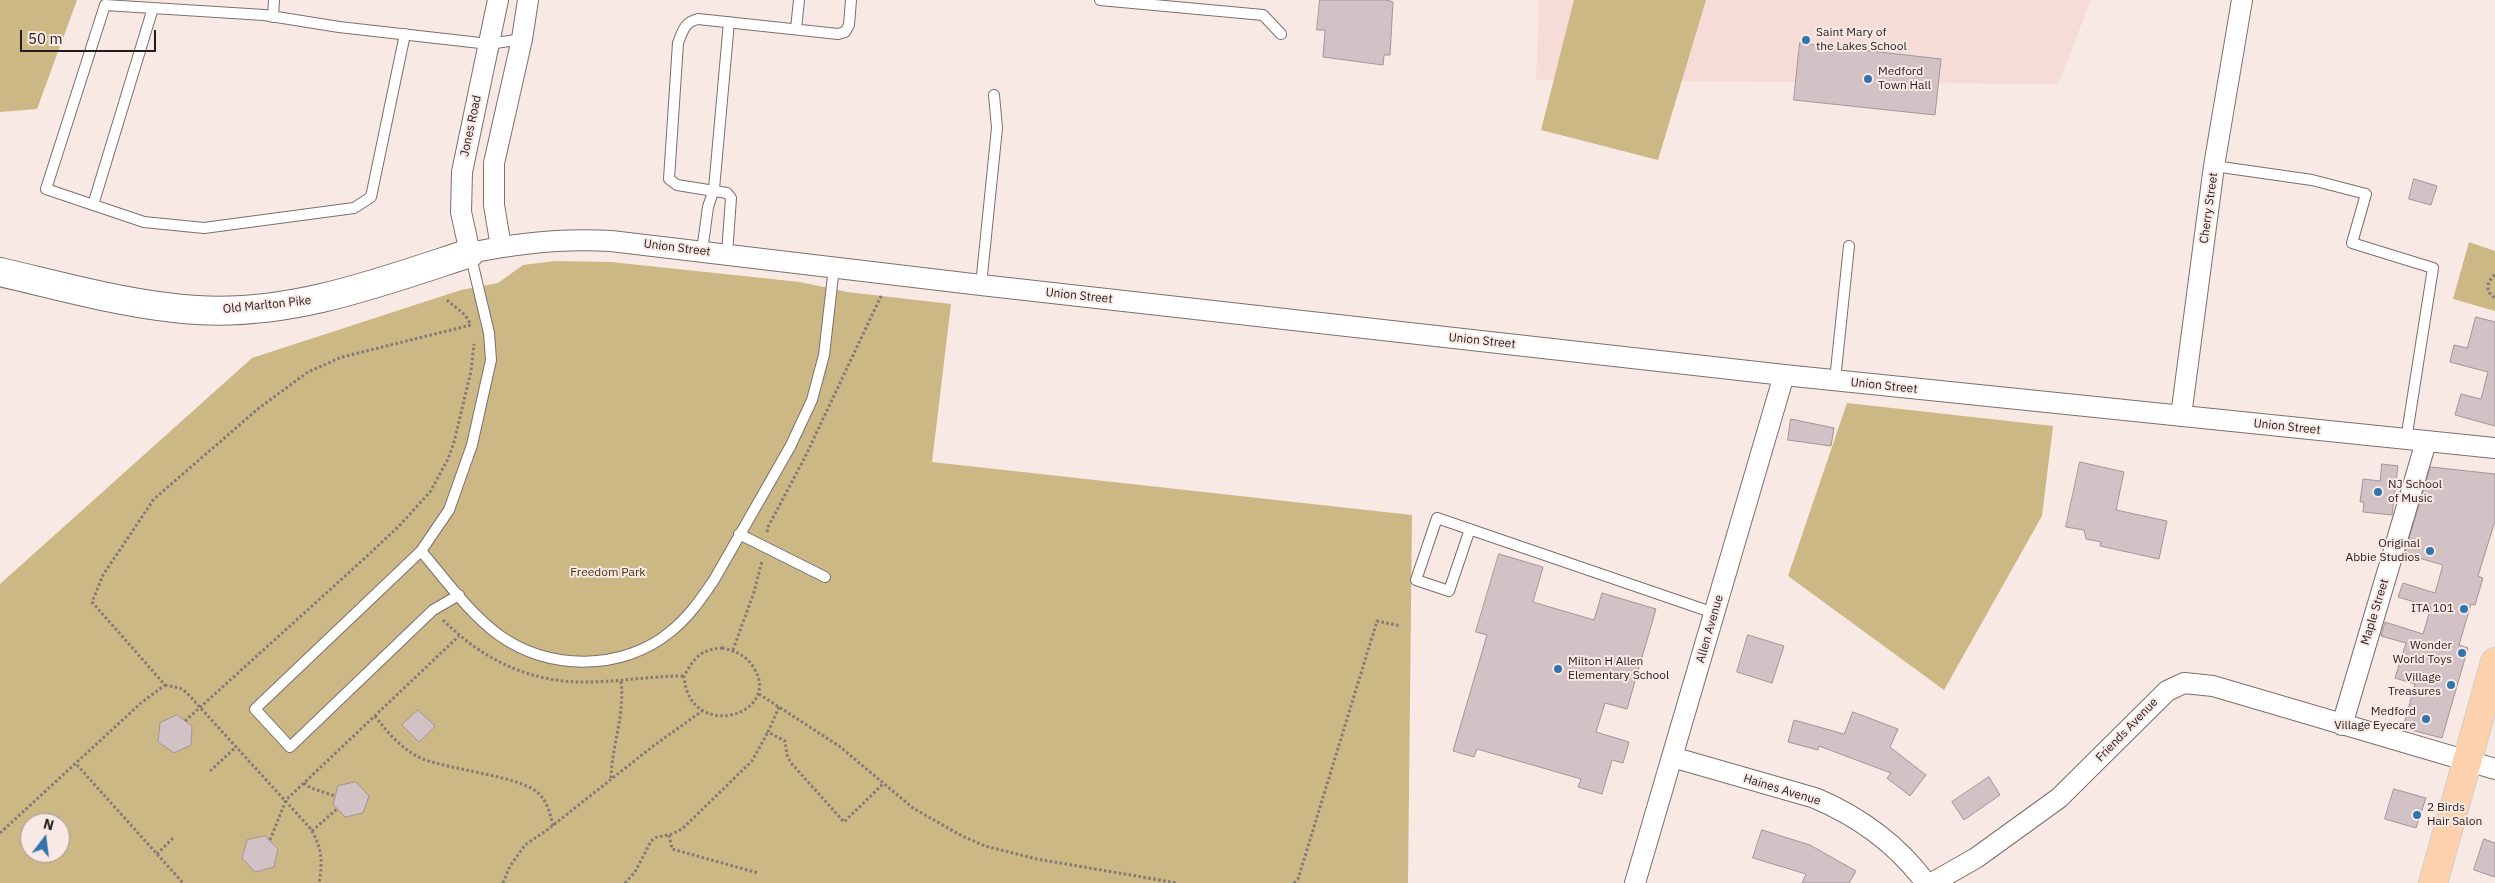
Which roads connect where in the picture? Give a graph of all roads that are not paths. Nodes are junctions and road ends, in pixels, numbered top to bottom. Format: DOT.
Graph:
graph roads {
  1 [pos="274,0"];
  2 [pos="498,0"];
  3 [pos="528,0"];
  4 [pos="799,0"];
  5 [pos="851,0"];
  6 [pos="1100,0"];
  7 [pos="2242,0"];
  8 [pos="106,3"];
  9 [pos="1190,4"];
  10 [pos="153,8"];
  11 [pos="273,16"];
  12 [pos="729,22"];
  13 [pos="796,29"];
  14 [pos="405,34"];
  15 [pos="1281,34"];
  16 [pos="522,39"];
  17 [pos="489,44"];
  18 [pos="994,95"];
  19 [pos="2214,166"];
  20 [pos="714,189"];
  21 [pos="93,205"];
  22 [pos="1849,246"];
  23 [pos="501,247"];
  24 [pos="702,251"];
  25 [pos="470,253"];
  26 [pos="727,254"];
  27 [pos="834,268"];
  28 [pos="0,272"];
  29 [pos="981,285"];
  30 [pos="1784,375"];
  31 [pos="1834,380"];
  32 [pos="2181,416"];
  33 [pos="2406,440"];
  34 [pos="2426,442"];
  35 [pos="2495,448"];
  36 [pos="1470,529"];
  37 [pos="739,534"];
  38 [pos="422,551"];
  39 [pos="825,577"];
  40 [pos="459,595"];
  41 [pos="1714,613"];
  42 [pos="2495,662"];
  43 [pos="2342,724"];
  44 [pos="1672,757"];
  45 [pos="2467,761"];
  46 [pos="2495,769"];
  47 [pos="1635,883"];
  48 [pos="1926,883"];
  49 [pos="1932,883"];
  50 [pos="2433,883"];
  1 -- 11 [label="lane"];
  2 -- 17 [label="street, Jones Road"];
  3 -- 16 [label="street"];
  4 -- 13 [label="lane"];
  5 -- 13 [label="lane"];
  6 -- 9 [label="lane"];
  7 -- 19 [label="street, Cherry Street"];
  8 -- 10 [label="lane"];
  8 -- 21 [label="lane"];
  9 -- 15 [label="lane"];
  10 -- 11 [label="lane"];
  10 -- 21 [label="lane"];
  11 -- 14 [label="lane"];
  12 -- 13 [label="lane"];
  12 -- 20 [label="lane"];
  12 -- 20 [label="lane"];
  14 -- 17 [label="lane"];
  14 -- 21 [label="lane"];
  16 -- 17 [label="lane"];
  16 -- 23 [label="street"];
  17 -- 25 [label="street, Jones Road"];
  18 -- 29 [label="lane"];
  19 -- 32 [label="street, Cherry Street"];
  19 -- 33 [label="lane"];
  20 -- 24 [label="lane"];
  20 -- 26 [label="lane"];
  22 -- 31 [label="lane"];
  23 -- 24 [label="street, Union Street"];
  23 -- 25 [label="street, Union Street"];
  24 -- 26 [label="street, Union Street"];
  25 -- 28 [label="street, Old Marlton Pike"];
  25 -- 38 [label="lane"];
  26 -- 27 [label="street, Union Street"];
  27 -- 29 [label="street, Union Street"];
  27 -- 37 [label="lane"];
  29 -- 30 [label="street, Union Street"];
  30 -- 31 [label="street, Union Street"];
  30 -- 41 [label="street, Allen Avenue"];
  31 -- 32 [label="street, Union Street"];
  32 -- 33 [label="street, Union Street"];
  33 -- 34 [label="street, Union Street"];
  34 -- 35 [label="street, Union Street"];
  34 -- 43 [label="street, Maple Street"];
  36 -- 36 [label="lane"];
  36 -- 41 [label="lane"];
  37 -- 39 [label="lane"];
  37 -- 40 [label="lane"];
  38 -- 40 [label="lane"];
  38 -- 40 [label="lane"];
  41 -- 44 [label="street, Allen Avenue"];
  42 -- 45 [label="main road"];
  43 -- 45 [label="street, Friends Avenue"];
  43 -- 49 [label="street, Friends Avenue"];
  44 -- 47 [label="street, Allen Avenue"];
  44 -- 48 [label="street, Haines Avenue"];
  45 -- 46 [label="street, Friends Avenue"];
  45 -- 50 [label="main road"];
}
